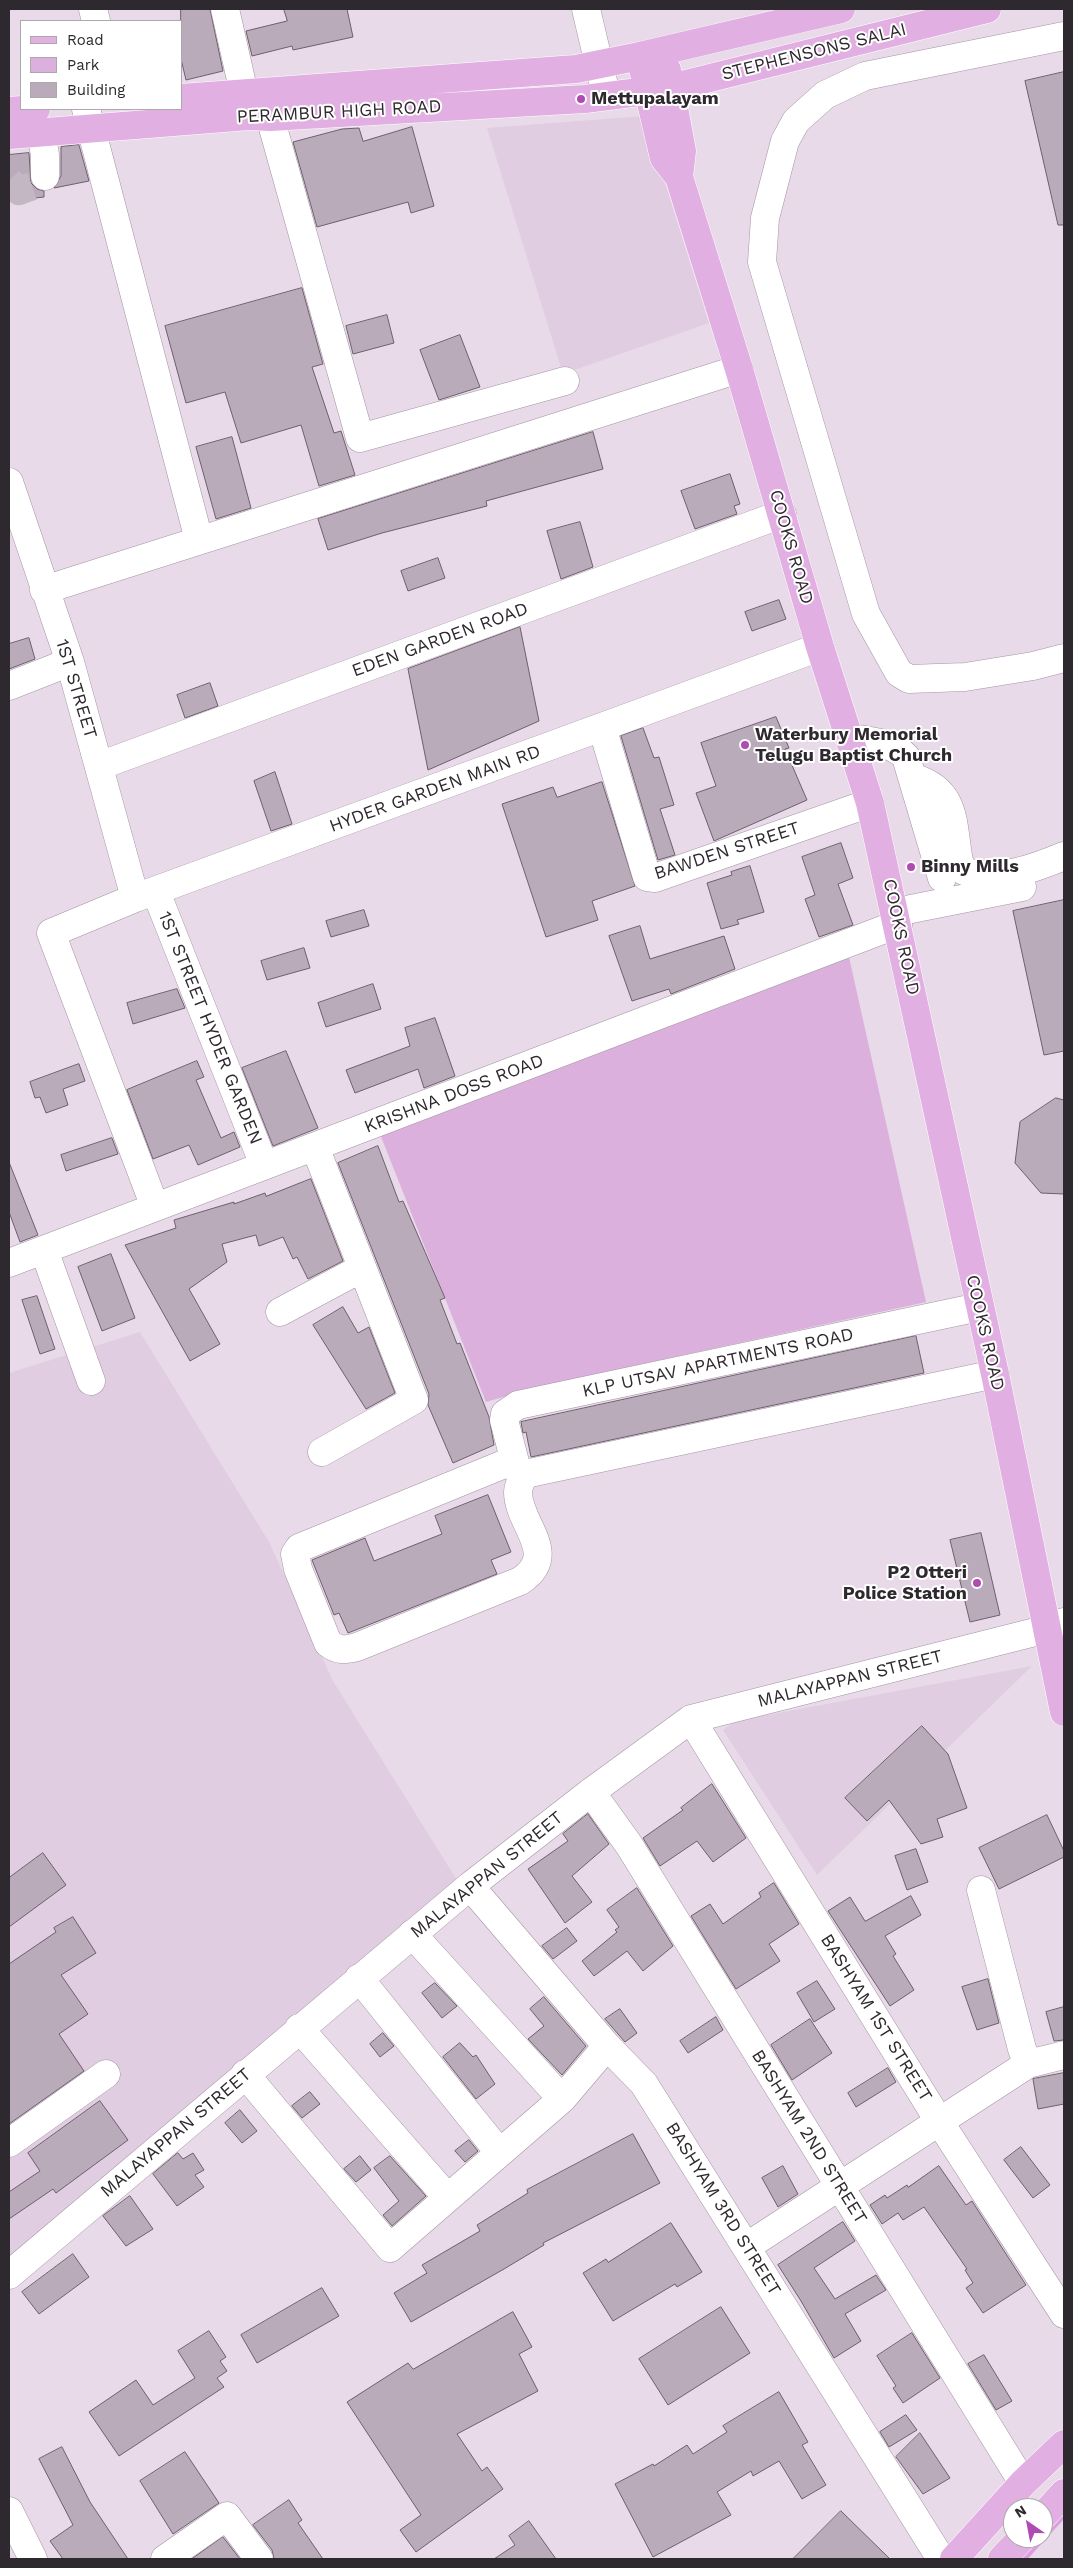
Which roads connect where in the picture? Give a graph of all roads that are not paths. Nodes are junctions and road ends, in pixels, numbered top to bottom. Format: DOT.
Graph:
graph roads {
  1 [pos="225,9"];
  2 [pos="586,9"];
  3 [pos="841,9"];
  4 [pos="987,9"];
  5 [pos="1064,36"];
  6 [pos="652,53"];
  7 [pos="600,64"];
  8 [pos="659,89"];
  9 [pos="606,94"];
  10 [pos="182,98"];
  11 [pos="238,101"];
  12 [pos="182,108"];
  13 [pos="163,110"];
  14 [pos="9,111"];
  15 [pos="270,117"];
  16 [pos="88,119"];
  17 [pos="38,120"];
  18 [pos="9,135"];
  19 [pos="45,176"];
  20 [pos="739,369"];
  21 [pos="565,381"];
  22 [pos="9,482"];
  23 [pos="782,514"];
  24 [pos="199,540"];
  25 [pos="44,590"];
  26 [pos="820,647"];
  27 [pos="1064,658"];
  28 [pos="70,662"];
  29 [pos="9,686"];
  30 [pos="602,727"];
  31 [pos="850,738"];
  32 [pos="99,766"];
  33 [pos="914,778"];
  34 [pos="870,803"];
  35 [pos="1064,856"];
  36 [pos="1064,874"];
  37 [pos="942,878"];
  38 [pos="145,895"];
  39 [pos="897,918"];
  40 [pos="315,1147"];
  41 [pos="264,1165"];
  42 [pos="155,1207"];
  43 [pos="44,1250"];
  44 [pos="9,1263"];
  45 [pos="362,1268"];
  46 [pos="979,1307"];
  47 [pos="280,1312"];
  48 [pos="995,1374"];
  49 [pos="91,1381"];
  50 [pos="322,1452"];
  51 [pos="519,1467"];
  52 [pos="1056,1626"];
  53 [pos="1064,1712"];
  54 [pos="691,1719"];
  55 [pos="591,1792"];
  56 [pos="470,1886"];
  57 [pos="981,1890"];
  58 [pos="412,1934"];
  59 [pos="359,1978"];
  60 [pos="299,2028"];
  61 [pos="607,2046"];
  62 [pos="1064,2055"];
  63 [pos="1028,2064"];
  64 [pos="106,2074"];
  65 [pos="246,2074"];
  66 [pos="562,2099"];
  67 [pos="939,2120"];
  68 [pos="9,2143"];
  69 [pos="499,2152"];
  70 [pos="839,2186"];
  71 [pos="447,2197"];
  72 [pos="746,2247"];
  73 [pos="9,2275"];
  74 [pos="1064,2314"];
  75 [pos="1064,2444"];
  76 [pos="1023,2484"];
  77 [pos="9,2511"];
  78 [pos="1012,2548"];
  79 [pos="33,2559"];
  80 [pos="165,2559"];
  81 [pos="259,2559"];
  82 [pos="941,2559"];
  83 [pos="954,2559"];
  84 [pos="1002,2559"];
  1 -- 11 [label="street"];
  2 -- 7 [label="street"];
  3 -- 6 [label="main road, STEPHENSONS SALAI"];
  4 -- 8 [label="main road, STEPHENSONS SALAI"];
  5 -- 27 [label="street"];
  6 -- 7 [label="main road, PERAMBUR HIGH ROAD"];
  6 -- 8 [label="main road, COOKS ROAD"];
  7 -- 9 [label="street"];
  7 -- 11 [label="main road, PERAMBUR HIGH ROAD"];
  8 -- 9 [label="main road, PERAMBUR HIGH ROAD"];
  8 -- 20 [label="main road, COOKS ROAD"];
  9 -- 15 [label="main road, PERAMBUR HIGH ROAD"];
  10 -- 11 [label="main road, PERAMBUR HIGH ROAD"];
  11 -- 12 [label="main road, PERAMBUR HIGH ROAD"];
  11 -- 15 [label="main road, PERAMBUR HIGH ROAD"];
  13 -- 16 [label="main road, PERAMBUR HIGH ROAD"];
  14 -- 17 [label="main road, PERAMBUR HIGH ROAD"];
  15 -- 21 [label="street"];
  16 -- 17 [label="main road, PERAMBUR HIGH ROAD"];
  16 -- 24 [label="street"];
  17 -- 18 [label="main road, PERAMBUR HIGH ROAD"];
  17 -- 19 [label="street"];
  20 -- 23 [label="main road, COOKS ROAD"];
  20 -- 24 [label="street"];
  22 -- 25 [label="street, 1ST STREET"];
  23 -- 26 [label="main road, COOKS ROAD"];
  23 -- 32 [label="street, EDEN GARDEN ROAD"];
  24 -- 25 [label="street"];
  25 -- 28 [label="street, 1ST STREET"];
  26 -- 30 [label="street, HYDER GARDEN MAIN RD"];
  26 -- 31 [label="main road, COOKS ROAD"];
  28 -- 29 [label="street"];
  28 -- 32 [label="street, 1ST STREET"];
  30 -- 34 [label="street, BAWDEN STREET"];
  30 -- 38 [label="street, HYDER GARDEN MAIN RD"];
  31 -- 33 [label="street"];
  31 -- 34 [label="main road, COOKS ROAD"];
  32 -- 38 [label="street, 1ST STREET"];
  33 -- 35 [label="street"];
  33 -- 37 [label="street"];
  34 -- 39 [label="main road, COOKS ROAD"];
  36 -- 39 [label="street, KRISHNA DOSS ROAD"];
  38 -- 41 [label="street, 1ST STREET HYDER GARDEN"];
  38 -- 42 [label="street, HYDER GARDEN MAIN RD"];
  39 -- 40 [label="street, KRISHNA DOSS ROAD"];
  39 -- 46 [label="main road, COOKS ROAD"];
  40 -- 41 [label="street, KRISHNA DOSS ROAD"];
  40 -- 45 [label="street"];
  41 -- 42 [label="street, KRISHNA DOSS ROAD"];
  42 -- 43 [label="street, KRISHNA DOSS ROAD"];
  43 -- 44 [label="street, KRISHNA DOSS ROAD"];
  43 -- 49 [label="street"];
  45 -- 47 [label="street"];
  45 -- 50 [label="street"];
  46 -- 48 [label="main road, COOKS ROAD"];
  46 -- 51 [label="street, KLP UTSAV APARTMENTS ROAD"];
  48 -- 51 [label="street, KLP UTSAV APARTMENTS ROAD"];
  48 -- 52 [label="main road, COOKS ROAD"];
  51 -- 51 [label="street, KLP UTSAV APARTMENTS ROAD"];
  52 -- 53 [label="main road, COOKS ROAD"];
  52 -- 54 [label="street, MALAYAPPAN STREET"];
  54 -- 55 [label="street, MALAYAPPAN STREET"];
  54 -- 67 [label="street, BASHYAM 1ST STREET"];
  55 -- 56 [label="street, MALAYAPPAN STREET"];
  55 -- 70 [label="street, BASHYAM 2ND STREET"];
  56 -- 58 [label="street, MALAYAPPAN STREET"];
  56 -- 61 [label="street, BASHYAM 3RD STREET"];
  57 -- 63 [label="street"];
  58 -- 59 [label="street, MALAYAPPAN STREET"];
  58 -- 66 [label="street"];
  59 -- 60 [label="street, MALAYAPPAN STREET"];
  59 -- 69 [label="street"];
  60 -- 65 [label="street, MALAYAPPAN STREET"];
  60 -- 71 [label="street"];
  61 -- 66 [label="street"];
  61 -- 72 [label="street, BASHYAM 3RD STREET"];
  62 -- 63 [label="street"];
  63 -- 67 [label="street"];
  64 -- 68 [label="street"];
  65 -- 71 [label="street"];
  65 -- 73 [label="street, MALAYAPPAN STREET"];
  66 -- 69 [label="street"];
  67 -- 70 [label="street"];
  67 -- 74 [label="street, BASHYAM 1ST STREET"];
  69 -- 71 [label="street"];
  70 -- 72 [label="street"];
  70 -- 76 [label="street, BASHYAM 2ND STREET"];
  72 -- 82 [label="street, BASHYAM 3RD STREET"];
  75 -- 76 [label="main road"];
  76 -- 83 [label="main road"];
  77 -- 79 [label="street"];
  78 -- 84 [label="main road"];
  80 -- 81 [label="street"];
}
